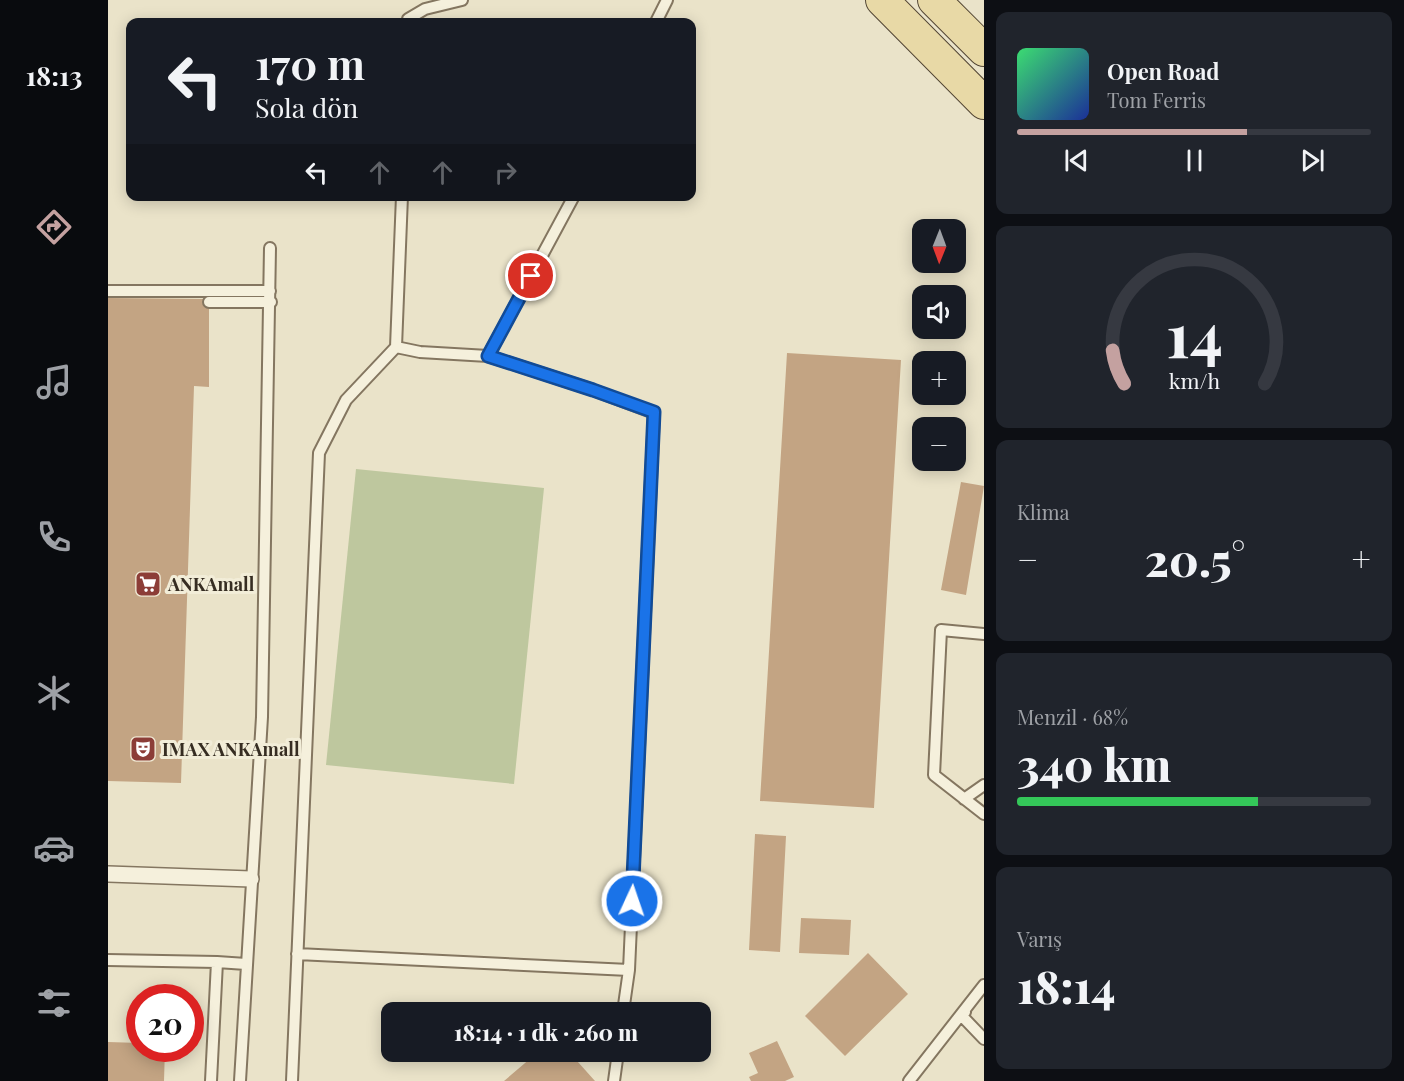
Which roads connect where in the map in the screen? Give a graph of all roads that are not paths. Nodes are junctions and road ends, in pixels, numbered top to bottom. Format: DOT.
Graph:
graph roads {
  1 [pos="462,0"];
  2 [pos="667,0"];
  3 [pos="882,0"];
  4 [pos="934,0"];
  5 [pos="410,18"];
  6 [pos="658,18"];
  7 [pos="984,50"];
  8 [pos="984,103"];
  9 [pos="402,201"];
  10 [pos="571,201"];
  11 [pos="270,248"];
  12 [pos="108,291"];
  13 [pos="270,291"];
  14 [pos="209,302"];
  15 [pos="271,302"];
  16 [pos="396,347"];
  17 [pos="488,356"];
  18 [pos="984,634"];
  19 [pos="984,785"];
  20 [pos="964,799"];
  21 [pos="984,814"];
  22 [pos="108,874"];
  23 [pos="251,879"];
  24 [pos="297,954"];
  25 [pos="108,960"];
  26 [pos="217,962"];
  27 [pos="246,964"];
  28 [pos="629,970"];
  29 [pos="984,985"];
  30 [pos="984,996"];
  31 [pos="624,1002"];
  32 [pos="961,1016"];
  33 [pos="984,1039"];
  34 [pos="617,1062"];
  35 [pos="913,1077"];
  36 [pos="211,1081"];
  37 [pos="240,1081"];
  38 [pos="292,1081"];
  39 [pos="614,1081"];
  40 [pos="925,1081"];
  1 -- 5 [label="lane"];
  2 -- 6 [label="lane"];
  3 -- 8 [label="main road"];
  4 -- 7 [label="main road"];
  9 -- 16 [label="lane"];
  10 -- 17 [label="lane"];
  11 -- 13 [label="lane"];
  12 -- 13 [label="lane"];
  13 -- 15 [label="lane"];
  14 -- 15 [label="lane"];
  15 -- 23 [label="lane"];
  16 -- 17 [label="lane"];
  16 -- 24 [label="lane"];
  17 -- 28 [label="lane"];
  18 -- 20 [label="lane"];
  19 -- 20 [label="lane"];
  20 -- 21 [label="lane"];
  22 -- 23 [label="street"];
  23 -- 27 [label="lane"];
  24 -- 28 [label="lane"];
  24 -- 38 [label="lane"];
  25 -- 26 [label="lane"];
  26 -- 27 [label="lane"];
  26 -- 36 [label="lane"];
  27 -- 37 [label="lane"];
  28 -- 31 [label="lane"];
  29 -- 32 [label="lane"];
  30 -- 32 [label="lane"];
  32 -- 33 [label="lane"];
  32 -- 35 [label="lane"];
  34 -- 39 [label="lane"];
  35 -- 40 [label="lane"];
}
